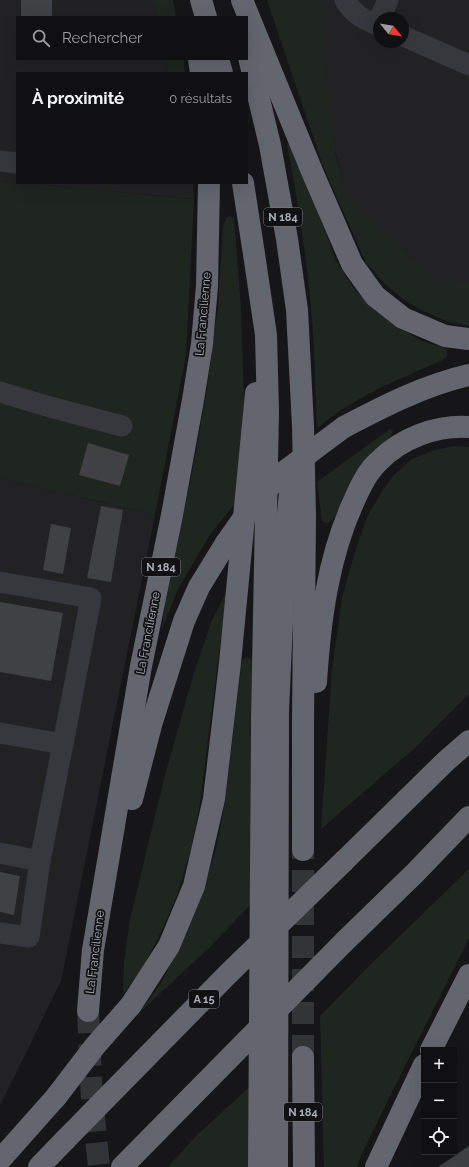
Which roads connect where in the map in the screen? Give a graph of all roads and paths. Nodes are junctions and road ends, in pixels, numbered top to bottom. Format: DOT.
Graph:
graph roads {
  1 [pos="189,0"];
  2 [pos="201,0"];
  3 [pos="233,0"];
  4 [pos="242,0"];
  5 [pos="345,0"];
  6 [pos="388,0"];
  7 [pos="383,12"];
  8 [pos="192,16"];
  9 [pos="206,16"];
  10 [pos="238,16"];
  11 [pos="373,21"];
  12 [pos="409,39"];
  13 [pos="248,53"];
  14 [pos="199,60"];
  15 [pos="218,60"];
  16 [pos="469,65"];
  17 [pos="201,72"];
  18 [pos="222,72"];
  19 [pos="0,162"];
  20 [pos="16,163"];
  21 [pos="209,184"];
  22 [pos="243,184"];
  23 [pos="254,254"];
  24 [pos="469,339"];
  25 [pos="469,375"];
  26 [pos="301,388"];
  27 [pos="0,392"];
  28 [pos="122,426"];
  29 [pos="469,427"];
  30 [pos="0,582"];
  31 [pos="469,732"];
  32 [pos="0,733"];
  33 [pos="469,741"];
  34 [pos="63,744"];
  35 [pos="446,761"];
  36 [pos="469,816"];
  37 [pos="0,853"];
  38 [pos="40,861"];
  39 [pos="0,933"];
  40 [pos="93,950"];
  41 [pos="469,975"];
  42 [pos="88,1011"];
  43 [pos="433,1047"];
  44 [pos="303,1057"];
  45 [pos="421,1071"];
  46 [pos="0,1160"];
  47 [pos="39,1167"];
  48 [pos="122,1167"];
  49 [pos="259,1167"];
  50 [pos="277,1167"];
  51 [pos="304,1167"];
  52 [pos="376,1167"];
  1 -- 8 [label="highway"];
  2 -- 9 [label="highway"];
  3 -- 10 [label="highway"];
  4 -- 24 [label="highway"];
  5 -- 11 [label="lane"];
  6 -- 7 [label="lane"];
  12 -- 16 [label="lane"];
  13 -- 26 [label="highway, N 184"];
  14 -- 17 [label="highway"];
  15 -- 18 [label="highway"];
  19 -- 20 [label="lane"];
  21 -- 40 [label="highway, La Francilienne / N 184"];
  22 -- 23 [label="highway"];
  23 -- 46 [label="highway, bridge"];
  23 -- 49 [label="highway"];
  25 -- 40 [label="highway, bridge"];
  26 -- 29 [label="highway, N 184"];
  26 -- 50 [label="highway"];
  27 -- 28 [label="lane"];
  30 -- 34 [label="lane"];
  31 -- 35 [label="highway"];
  32 -- 34 [label="lane"];
  33 -- 35 [label="highway, A 15"];
  34 -- 38 [label="lane"];
  35 -- 47 [label="highway, A 15, bridge"];
  36 -- 48 [label="highway, bridge"];
  37 -- 38 [label="lane"];
  38 -- 39 [label="lane"];
  40 -- 42 [label="highway, La Francilienne / N 184"];
  41 -- 43 [label="highway"];
  44 -- 51 [label="highway, N 184"];
  45 -- 52 [label="highway"];
}
